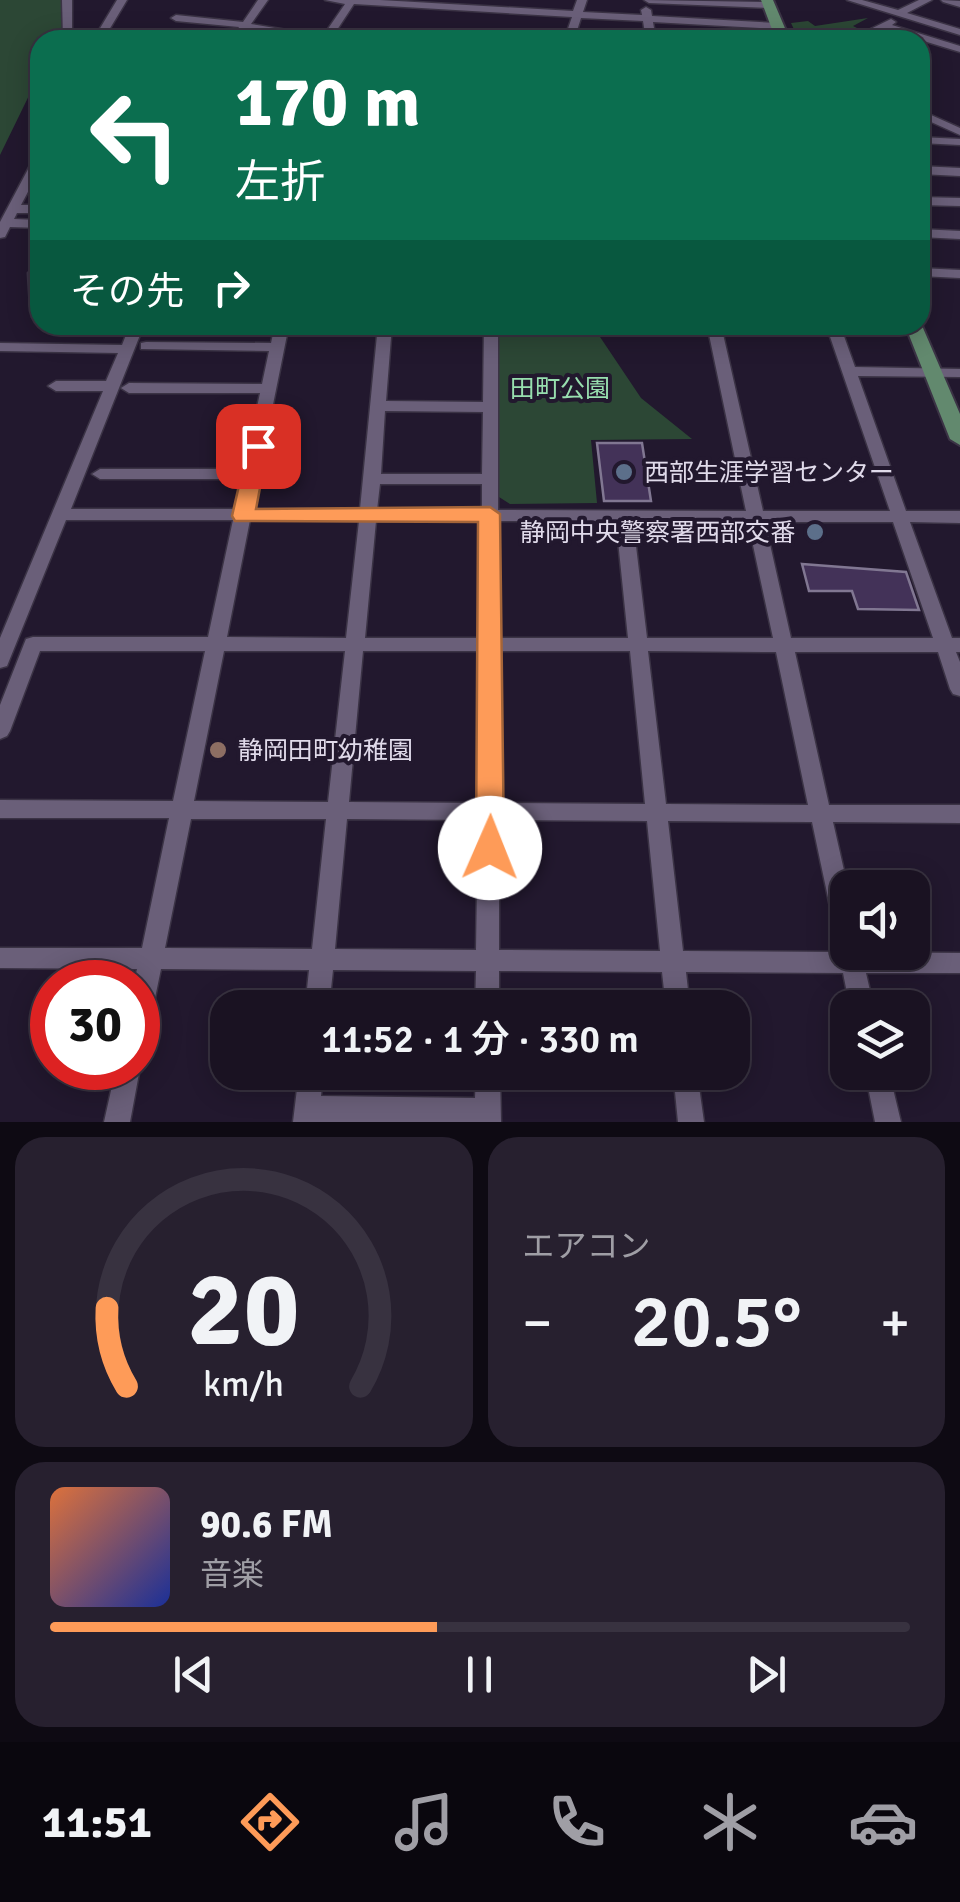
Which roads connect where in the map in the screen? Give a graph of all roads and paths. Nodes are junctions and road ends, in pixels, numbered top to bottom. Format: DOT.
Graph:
graph roads {
  1 [pos="122,0"];
  2 [pos="264,0"];
  3 [pos="330,0"];
  4 [pos="582,0"];
  5 [pos="647,0"];
  6 [pos="852,0"];
  7 [pos="927,0"];
  8 [pos="946,0"];
  9 [pos="351,1"];
  10 [pos="67,2"];
  11 [pos="80,2"];
  12 [pos="768,3"];
  13 [pos="437,4"];
  14 [pos="960,4"];
  15 [pos="510,13"];
  16 [pos="902,15"];
  17 [pos="576,17"];
  18 [pos="648,20"];
  19 [pos="245,26"];
  20 [pos="777,26"];
  21 [pos="883,26"];
  22 [pos="68,30"];
  23 [pos="104,30"];
  24 [pos="168,30"];
  25 [pos="243,30"];
  26 [pos="268,30"];
  27 [pos="332,30"];
  28 [pos="422,30"];
  29 [pos="506,30"];
  30 [pos="571,30"];
  31 [pos="650,30"];
  32 [pos="779,30"];
  33 [pos="874,30"];
  34 [pos="896,30"];
  35 [pos="959,30"];
  36 [pos="930,40"];
  37 [pos="960,49"];
  38 [pos="930,118"];
  39 [pos="960,132"];
  40 [pos="930,140"];
  41 [pos="960,142"];
  42 [pos="930,170"];
  43 [pos="960,172"];
  44 [pos="30,178"];
  45 [pos="930,200"];
  46 [pos="960,202"];
  47 [pos="15,209"];
  48 [pos="30,209"];
  49 [pos="30,225"];
  50 [pos="3,228"];
  51 [pos="930,234"];
  52 [pos="960,235"];
  53 [pos="930,272"];
  54 [pos="960,274"];
  55 [pos="137,335"];
  56 [pos="280,335"];
  57 [pos="385,335"];
  58 [pos="491,335"];
  59 [pos="716,335"];
  60 [pos="836,335"];
  61 [pos="918,335"];
  62 [pos="0,347"];
  63 [pos="137,347"];
  64 [pos="278,347"];
  65 [pos="73,348"];
  66 [pos="0,358"];
  67 [pos="849,371"];
  68 [pos="933,372"];
  69 [pos="960,373"];
  70 [pos="56,386"];
  71 [pos="120,387"];
  72 [pos="270,389"];
  73 [pos="378,406"];
  74 [pos="490,407"];
  75 [pos="960,437"];
  76 [pos="100,474"];
  77 [pos="252,474"];
  78 [pos="372,479"];
  79 [pos="490,479"];
  80 [pos="60,514"];
  81 [pos="490,514"];
  82 [pos="624,514"];
  83 [pos="368,515"];
  84 [pos="755,515"];
  85 [pos="243,516"];
  86 [pos="899,516"];
  87 [pos="960,517"];
  88 [pos="4,637"];
  89 [pos="489,642"];
  90 [pos="217,643"];
  91 [pos="356,643"];
  92 [pos="640,645"];
  93 [pos="952,645"];
  94 [pos="783,646"];
  95 [pos="0,661"];
  96 [pos="960,688"];
  97 [pos="0,731"];
  98 [pos="0,809"];
  99 [pos="181,811"];
  100 [pos="337,811"];
  101 [pos="491,812"];
  102 [pos="657,812"];
  103 [pos="819,813"];
  104 [pos="960,814"];
  105 [pos="832,870"];
  106 [pos="830,952"];
  107 [pos="0,958"];
  108 [pos="488,958"];
  109 [pos="150,959"];
  110 [pos="322,959"];
  111 [pos="930,960"];
  112 [pos="673,963"];
  113 [pos="960,963"];
  114 [pos="319,990"];
  115 [pos="488,990"];
  116 [pos="676,990"];
  117 [pos="124,1090"];
  118 [pos="309,1090"];
  119 [pos="488,1090"];
  120 [pos="688,1090"];
  121 [pos="881,1090"];
  122 [pos="306,1115"];
  123 [pos="488,1116"];
  124 [pos="117,1122"];
  125 [pos="691,1122"];
  126 [pos="888,1122"];
  1 -- 23 [label="street"];
  2 -- 19 [label="street"];
  3 -- 9 [label="street"];
  4 -- 17 [label="street"];
  5 -- 12 [label="street"];
  5 -- 18 [label="street"];
  6 -- 16 [label="street"];
  7 -- 16 [label="street"];
  8 -- 14 [label="street"];
  9 -- 13 [label="street"];
  9 -- 27 [label="street"];
  10 -- 11 [label="street"];
  10 -- 22 [label="street"];
  12 -- 20 [label="main road"];
  13 -- 15 [label="street"];
  13 -- 28 [label="street"];
  15 -- 17 [label="street"];
  15 -- 29 [label="street"];
  16 -- 21 [label="street"];
  16 -- 35 [label="street"];
  17 -- 18 [label="street"];
  17 -- 30 [label="street"];
  18 -- 20 [label="street"];
  18 -- 31 [label="street"];
  19 -- 24 [label="street"];
  19 -- 25 [label="street"];
  19 -- 26 [label="street"];
  20 -- 32 [label="main road"];
  21 -- 33 [label="street"];
  21 -- 34 [label="street"];
  36 -- 37 [label="street"];
  38 -- 39 [label="street"];
  40 -- 41 [label="street"];
  42 -- 43 [label="street"];
  44 -- 47 [label="street"];
  45 -- 46 [label="street"];
  47 -- 48 [label="street"];
  47 -- 50 [label="street"];
  49 -- 50 [label="street"];
  51 -- 52 [label="street"];
  53 -- 54 [label="street"];
  55 -- 63 [label="street"];
  56 -- 64 [label="street"];
  57 -- 73 [label="street"];
  58 -- 74 [label="street"];
  59 -- 84 [label="street"];
  60 -- 67 [label="street"];
  61 -- 68 [label="main road"];
  62 -- 65 [label="street"];
  63 -- 64 [label="street"];
  63 -- 65 [label="street"];
  63 -- 71 [label="street"];
  64 -- 72 [label="street"];
  65 -- 66 [label="street"];
  67 -- 68 [label="street"];
  67 -- 86 [label="street"];
  68 -- 69 [label="street"];
  68 -- 75 [label="main road"];
  70 -- 71 [label="street"];
  71 -- 72 [label="street"];
  71 -- 80 [label="street"];
  72 -- 77 [label="street"];
  73 -- 74 [label="street"];
  73 -- 78 [label="street"];
  74 -- 79 [label="street"];
  76 -- 77 [label="street"];
  77 -- 85 [label="street"];
  78 -- 79 [label="street"];
  78 -- 83 [label="street"];
  79 -- 81 [label="street"];
  80 -- 85 [label="street"];
  80 -- 88 [label="street"];
  81 -- 82 [label="street"];
  81 -- 83 [label="street"];
  81 -- 89 [label="street"];
  82 -- 84 [label="street"];
  82 -- 92 [label="street"];
  83 -- 85 [label="street"];
  83 -- 91 [label="street"];
  84 -- 86 [label="street"];
  84 -- 94 [label="street"];
  85 -- 90 [label="street"];
  86 -- 87 [label="street"];
  86 -- 93 [label="street"];
  88 -- 95 [label="street"];
  89 -- 91 [label="street"];
  89 -- 92 [label="street"];
  89 -- 101 [label="street"];
  90 -- 91 [label="street"];
  90 -- 97 [label="street"];
  90 -- 99 [label="street"];
  91 -- 100 [label="street"];
  92 -- 94 [label="street"];
  92 -- 102 [label="street"];
  93 -- 94 [label="street"];
  93 -- 96 [label="street"];
  94 -- 103 [label="street"];
  98 -- 99 [label="street"];
  99 -- 100 [label="street"];
  99 -- 109 [label="street"];
  100 -- 101 [label="street"];
  100 -- 110 [label="street"];
  101 -- 102 [label="street"];
  101 -- 108 [label="street"];
  102 -- 103 [label="street"];
  102 -- 112 [label="street"];
  103 -- 104 [label="street"];
  103 -- 105 [label="street"];
  106 -- 112 [label="street"];
  107 -- 109 [label="street"];
  108 -- 110 [label="street"];
  108 -- 112 [label="street"];
  108 -- 115 [label="street"];
  109 -- 110 [label="street"];
  110 -- 114 [label="street"];
  111 -- 113 [label="street"];
  112 -- 116 [label="street"];
  117 -- 124 [label="street"];
  118 -- 122 [label="street"];
  119 -- 123 [label="street"];
  120 -- 125 [label="street"];
  121 -- 126 [label="street"];
  122 -- 123 [label="street"];
}
